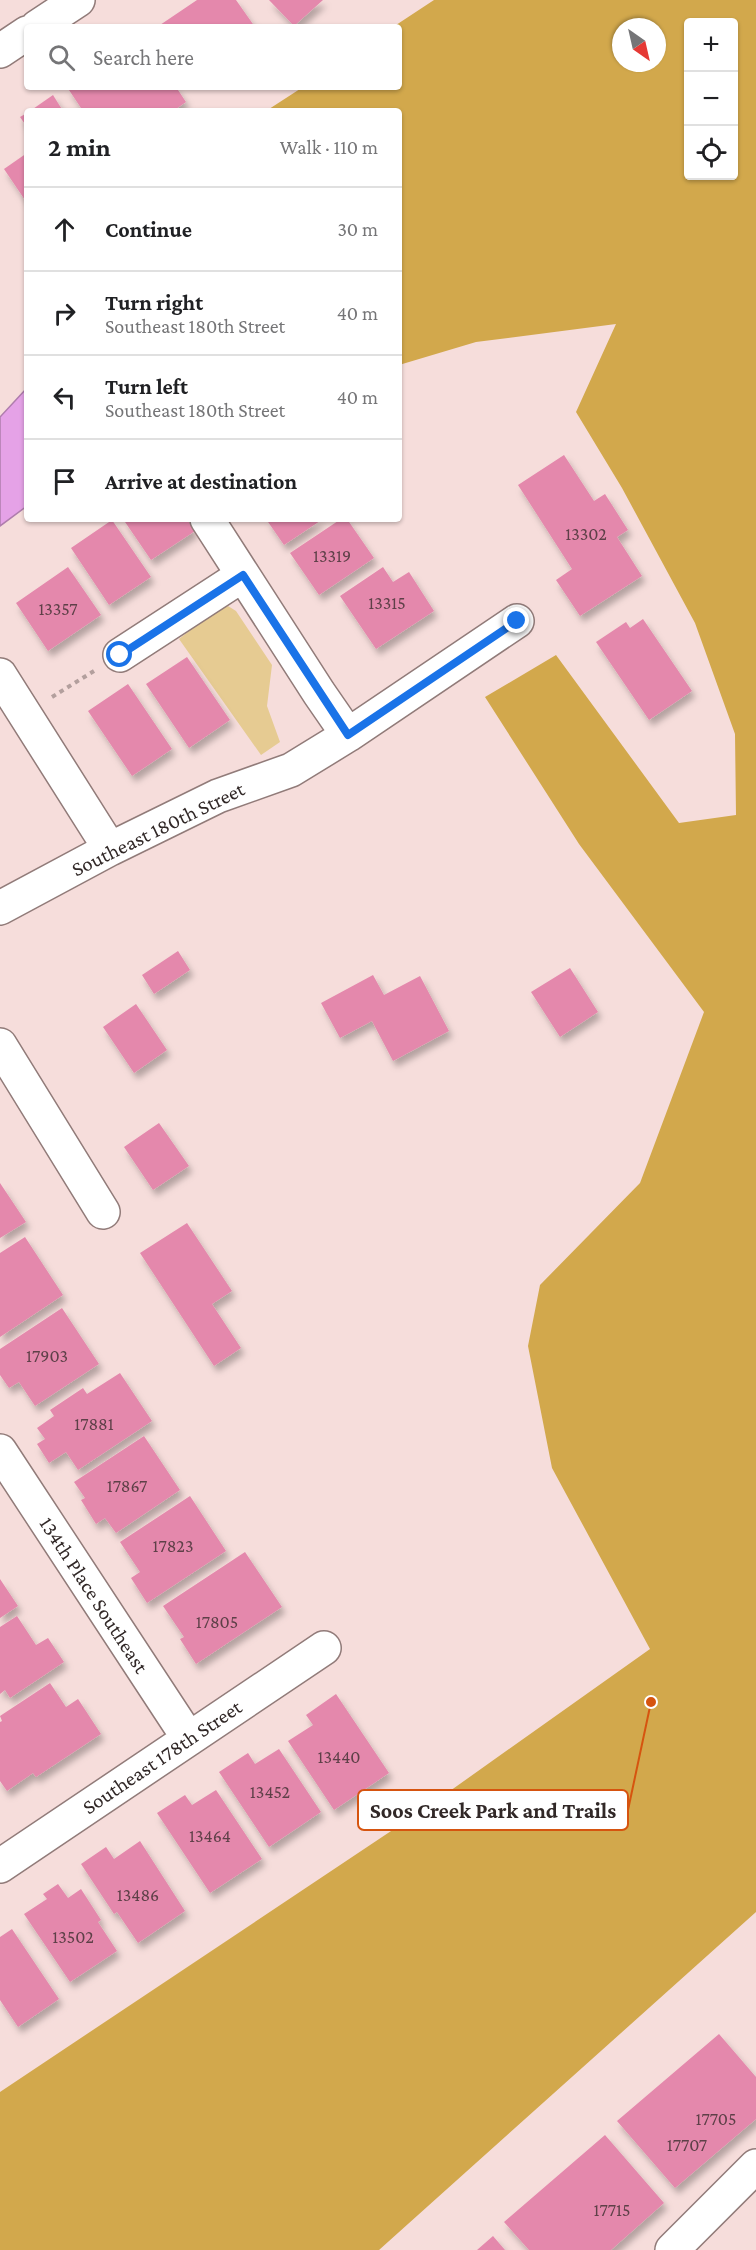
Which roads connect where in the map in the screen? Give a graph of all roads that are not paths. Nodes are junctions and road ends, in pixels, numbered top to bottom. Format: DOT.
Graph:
graph roads {
  1 [pos="78,0"];
  2 [pos="41,24"];
  3 [pos="24,35"];
  4 [pos="0,51"];
  5 [pos="209,522"];
  6 [pos="243,575"];
  7 [pos="517,621"];
  8 [pos="120,655"];
  9 [pos="0,675"];
  10 [pos="348,735"];
  11 [pos="110,849"];
  12 [pos="0,908"];
  13 [pos="0,1045"];
  14 [pos="103,1212"];
  15 [pos="0,1451"];
  16 [pos="324,1648"];
  17 [pos="189,1739"];
  18 [pos="0,1866"];
  19 [pos="756,2166"];
  20 [pos="672,2250"];
  1 -- 2 [label="street"];
  3 -- 4 [label="street"];
  5 -- 6 [label="street"];
  6 -- 8 [label="street"];
  6 -- 10 [label="street"];
  7 -- 10 [label="street, Southeast 180th Street"];
  9 -- 11 [label="street"];
  10 -- 11 [label="street, Southeast 180th Street"];
  11 -- 12 [label="street, Southeast 180th Street"];
  13 -- 14 [label="street"];
  15 -- 17 [label="street, 134th Place Southeast"];
  16 -- 17 [label="street, Southeast 178th Street"];
  17 -- 18 [label="street, Southeast 178th Street"];
  19 -- 20 [label="street"];
}
